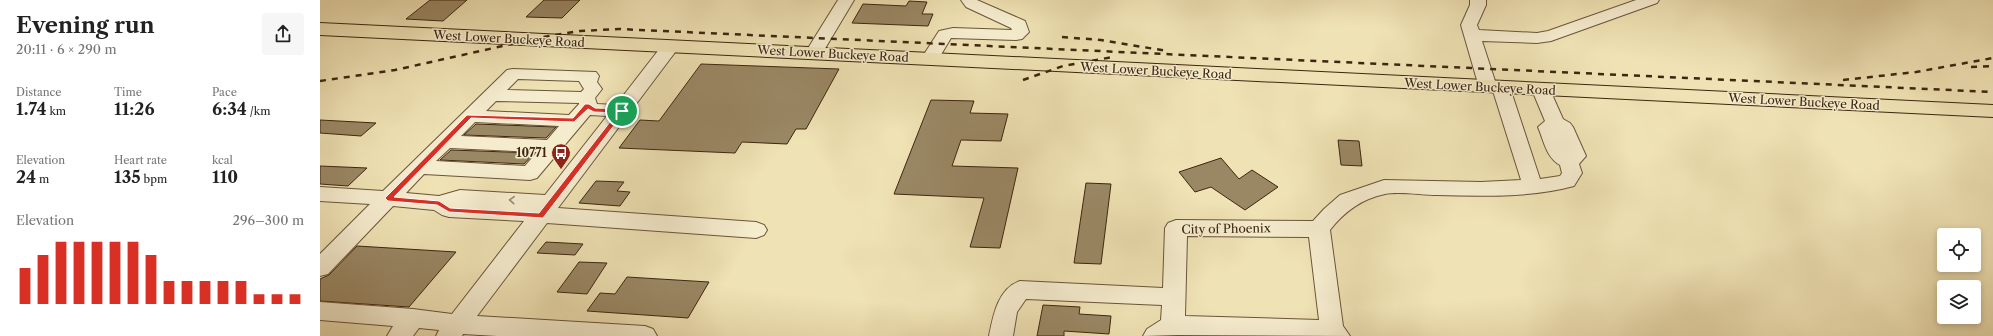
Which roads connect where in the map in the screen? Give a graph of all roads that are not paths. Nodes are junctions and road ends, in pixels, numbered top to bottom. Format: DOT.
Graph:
graph roads {
  1 [pos="846,0"];
  2 [pos="969,0"];
  3 [pos="1478,0"];
  4 [pos="1651,0"];
  5 [pos="320,29"];
  6 [pos="1472,35"];
  7 [pos="670,47"];
  8 [pos="814,53"];
  9 [pos="930,59"];
  10 [pos="1495,87"];
  11 [pos="1541,90"];
  12 [pos="586,102"];
  13 [pos="622,111"];
  14 [pos="1993,111"];
  15 [pos="469,116"];
  16 [pos="574,120"];
  17 [pos="444,141"];
  18 [pos="552,147"];
  19 [pos="419,167"];
  20 [pos="1533,187"];
  21 [pos="320,194"];
  22 [pos="388,198"];
  23 [pos="546,209"];
  24 [pos="1319,229"];
  25 [pos="756,230"];
  26 [pos="320,268"];
  27 [pos="1174,297"];
  28 [pos="320,311"];
  29 [pos="406,327"];
  30 [pos="453,330"];
  31 [pos="1164,330"];
  32 [pos="530,333"];
  33 [pos="1335,333"];
  34 [pos="645,336"];
  35 [pos="1001,336"];
  1 -- 8 [label="street"];
  2 -- 9 [label="street"];
  3 -- 6 [label="street"];
  4 -- 6 [label="street"];
  5 -- 7 [label="main road, West Lower Buckeye Road"];
  6 -- 10 [label="street"];
  7 -- 8 [label="main road, West Lower Buckeye Road"];
  7 -- 13 [label="street"];
  8 -- 9 [label="main road, West Lower Buckeye Road"];
  9 -- 10 [label="main road, West Lower Buckeye Road"];
  10 -- 11 [label="main road, West Lower Buckeye Road"];
  10 -- 20 [label="street"];
  11 -- 14 [label="main road, West Lower Buckeye Road"];
  11 -- 20 [label="street"];
  12 -- 13 [label="street"];
  12 -- 15 [label="street"];
  12 -- 16 [label="street"];
  13 -- 23 [label="street"];
  15 -- 16 [label="street"];
  15 -- 17 [label="street"];
  16 -- 18 [label="street"];
  17 -- 18 [label="street"];
  17 -- 19 [label="street"];
  18 -- 19 [label="street"];
  19 -- 22 [label="street"];
  20 -- 24 [label="street"];
  21 -- 22 [label="street"];
  22 -- 23 [label="street"];
  22 -- 26 [label="street"];
  23 -- 25 [label="street"];
  23 -- 30 [label="street"];
  24 -- 27 [label="street, City of Phoenix"];
  24 -- 33 [label="street, City of Phoenix"];
  27 -- 31 [label="street, City of Phoenix"];
  27 -- 35 [label="street"];
  28 -- 29 [label="street"];
  29 -- 30 [label="street"];
  30 -- 32 [label="street"];
  31 -- 33 [label="street, City of Phoenix"];
  32 -- 34 [label="street"];
}
